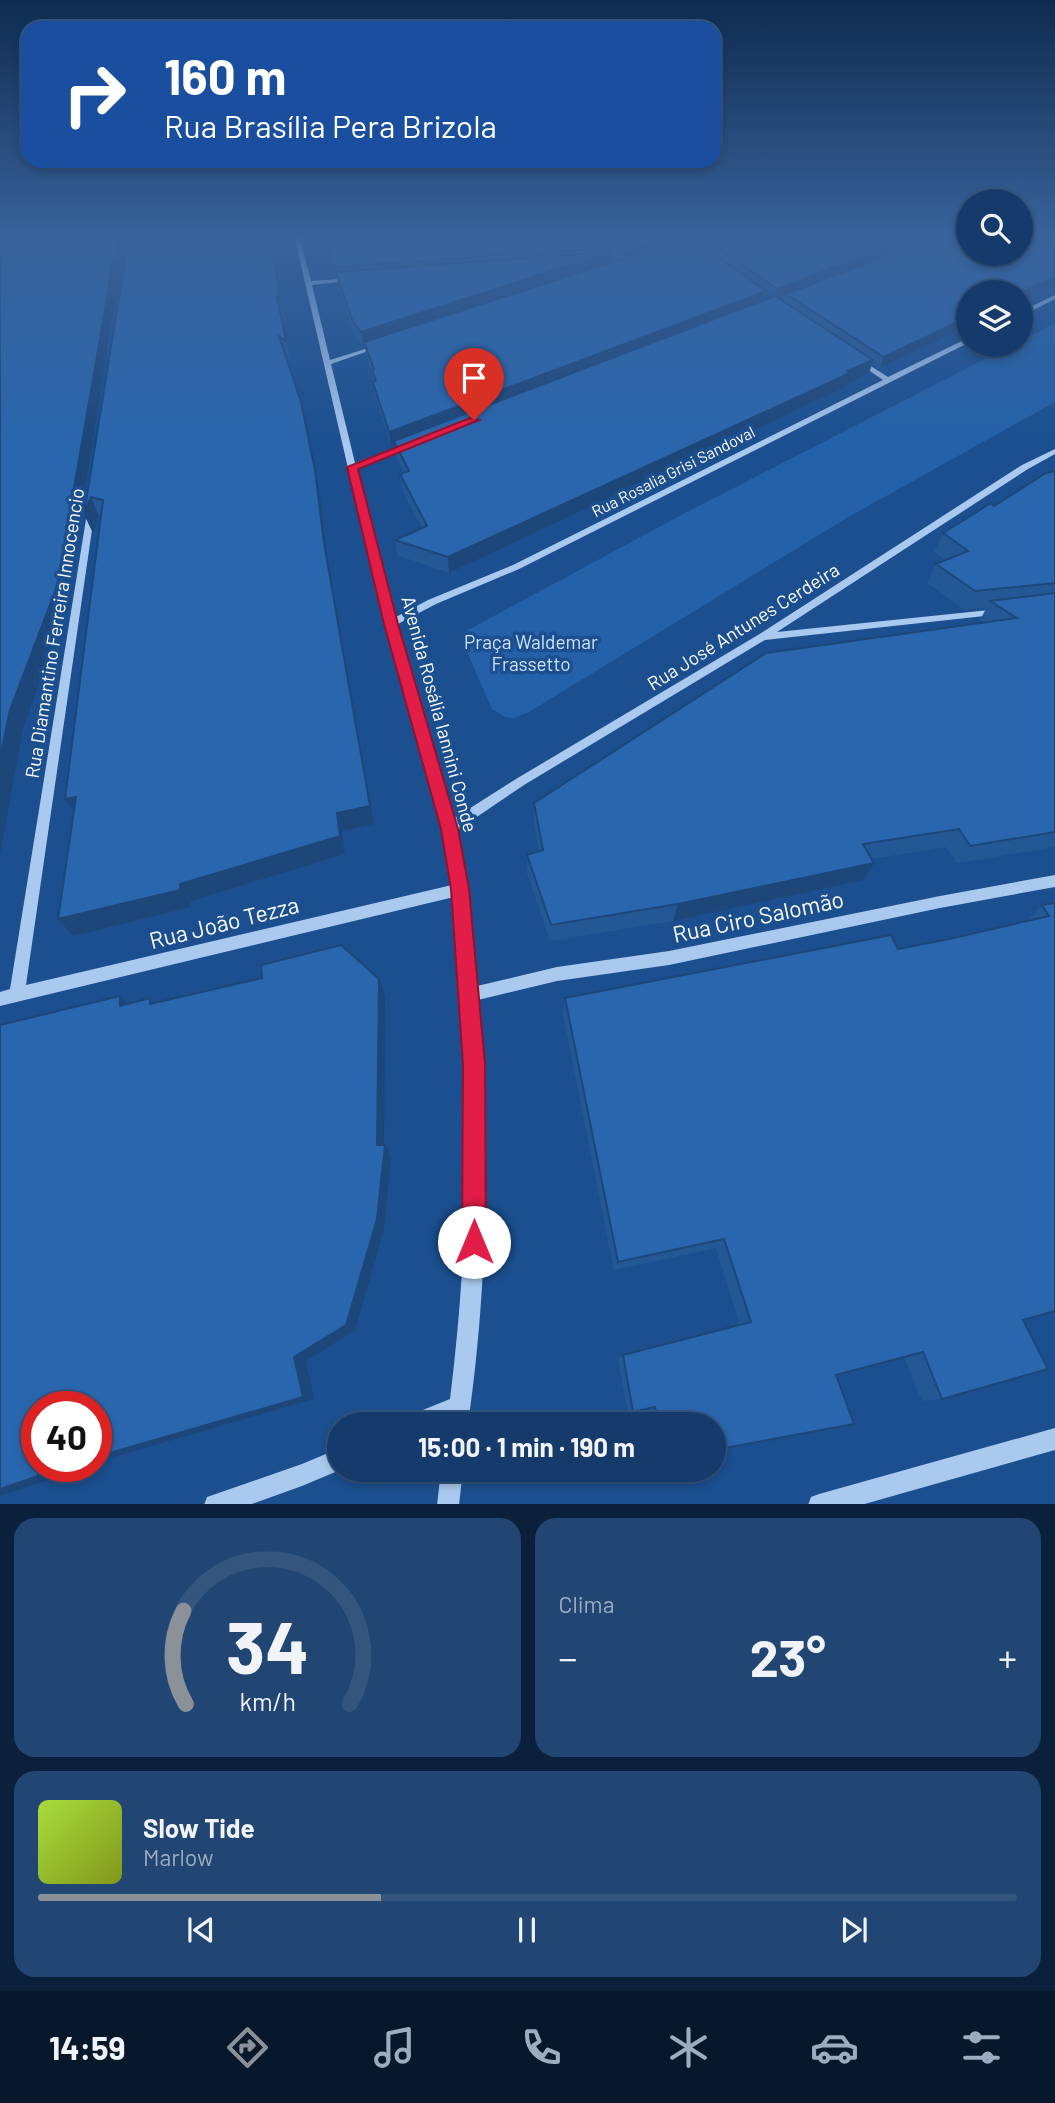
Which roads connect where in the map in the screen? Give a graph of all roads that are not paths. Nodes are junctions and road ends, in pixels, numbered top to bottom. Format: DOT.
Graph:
graph roads {
  1 [pos="313,305"];
  2 [pos="391,342"];
  3 [pos="956,346"];
  4 [pos="854,357"];
  5 [pos="327,363"];
  6 [pos="888,380"];
  7 [pos="416,442"];
  8 [pos="1055,451"];
  9 [pos="353,467"];
  10 [pos="92,498"];
  11 [pos="1015,610"];
  12 [pos="391,624"];
  13 [pos="762,637"];
  14 [pos="449,829"];
  15 [pos="1055,881"];
  16 [pos="460,889"];
  17 [pos="17,995"];
  18 [pos="470,995"];
  19 [pos="0,999"];
  20 [pos="459,1412"];
  21 [pos="1055,1439"];
  22 [pos="327,1464"];
  23 [pos="450,1482"];
  24 [pos="215,1504"];
  25 [pos="447,1504"];
  26 [pos="819,1504"];
  1 -- 5 [label="street, Avenida Rosália Iannini Conde"];
  2 -- 5 [label="street"];
  3 -- 6 [label="street, Rua Rosalia Grisi Sandoval"];
  4 -- 6 [label="street"];
  5 -- 9 [label="street, Avenida Rosália Iannini Conde"];
  6 -- 12 [label="street, Rua Rosalia Grisi Sandoval"];
  7 -- 9 [label="street"];
  8 -- 13 [label="street, Rua José Antunes Cerdeira"];
  9 -- 12 [label="street, Avenida Rosália Iannini Conde"];
  10 -- 17 [label="street, Rua Diamantino Ferreira Innocencio"];
  11 -- 13 [label="street"];
  12 -- 14 [label="street, Avenida Rosália Iannini Conde"];
  13 -- 14 [label="street, Rua José Antunes Cerdeira"];
  14 -- 16 [label="street, Avenida Rosália Iannini Conde"];
  15 -- 18 [label="street, Rua Ciro Salomão"];
  16 -- 17 [label="street, Rua João Tezza"];
  16 -- 18 [label="street, Avenida Rosália Iannini Conde"];
  17 -- 19 [label="street, Rua João Tezza"];
  18 -- 20 [label="street, Avenida Rosália Iannini Conde"];
  21 -- 26 [label="street"];
  22 -- 24 [label="street"];
  23 -- 25 [label="street"];
}
